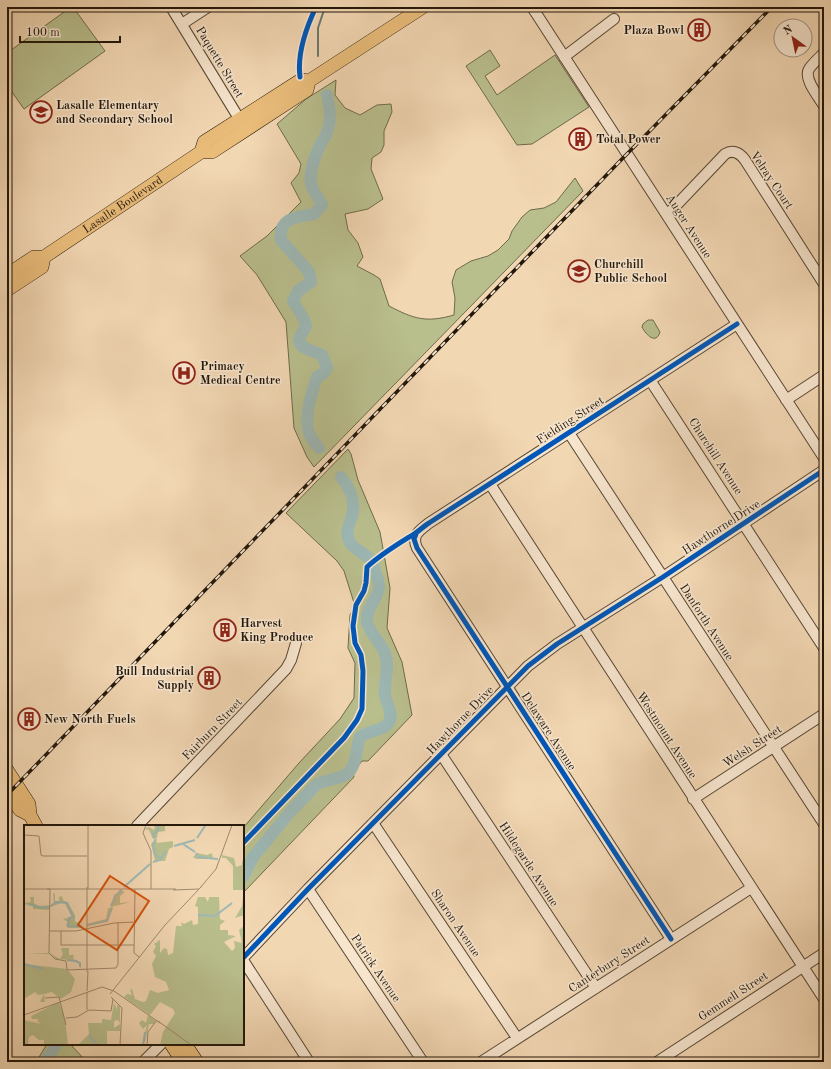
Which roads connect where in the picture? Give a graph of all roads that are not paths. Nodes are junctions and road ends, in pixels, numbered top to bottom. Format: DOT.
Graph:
graph roads {
  1 [pos="171,7"];
  2 [pos="208,7"];
  3 [pos="423,7"];
  4 [pos="532,7"];
  5 [pos="614,19"];
  6 [pos="182,24"];
  7 [pos="824,53"];
  8 [pos="564,57"];
  9 [pos="824,106"];
  10 [pos="242,124"];
  11 [pos="667,215"];
  12 [pos="44,257"];
  13 [pos="7,275"];
  14 [pos="824,284"];
  15 [pos="7,290"];
  16 [pos="737,324"];
  17 [pos="824,375"];
  18 [pos="650,380"];
  19 [pos="786,400"];
  20 [pos="569,432"];
  21 [pos="824,458"];
  22 [pos="824,470"];
  23 [pos="490,484"];
  24 [pos="744,524"];
  25 [pos="416,534"];
  26 [pos="662,577"];
  27 [pos="582,628"];
  28 [pos="296,643"];
  29 [pos="824,648"];
  30 [pos="508,686"];
  31 [pos="824,714"];
  32 [pos="774,747"];
  33 [pos="441,754"];
  34 [pos="7,770"];
  35 [pos="7,791"];
  36 [pos="694,799"];
  37 [pos="33,821"];
  38 [pos="373,823"];
  39 [pos="824,824"];
  40 [pos="138,825"];
  41 [pos="752,888"];
  42 [pos="308,889"];
  43 [pos="671,939"];
  44 [pos="824,952"];
  45 [pos="244,958"];
  46 [pos="244,961"];
  47 [pos="803,966"];
  48 [pos="596,988"];
  49 [pos="824,999"];
  50 [pos="517,1038"];
  51 [pos="160,1045"];
  52 [pos="172,1045"];
  53 [pos="186,1045"];
  54 [pos="143,1062"];
  55 [pos="183,1062"];
  56 [pos="197,1062"];
  57 [pos="310,1062"];
  58 [pos="423,1062"];
  59 [pos="481,1062"];
  60 [pos="657,1062"];
  1 -- 6 [label="street, Paquette Street"];
  2 -- 6 [label="street"];
  3 -- 10 [label="main road, Lasalle Boulevard"];
  4 -- 8 [label="street, Auger Avenue"];
  5 -- 8 [label="street"];
  6 -- 10 [label="street, Paquette Street"];
  7 -- 9 [label="street"];
  8 -- 11 [label="street, Auger Avenue"];
  10 -- 12 [label="main road, Lasalle Boulevard"];
  11 -- 14 [label="street, Velray Court"];
  11 -- 16 [label="street, Auger Avenue"];
  12 -- 13 [label="main road, Lasalle Boulevard"];
  12 -- 15 [label="main road, Lasalle Boulevard"];
  16 -- 18 [label="street, Fielding Street"];
  16 -- 19 [label="street, Auger Avenue"];
  17 -- 19 [label="street"];
  18 -- 20 [label="street, Fielding Street"];
  18 -- 24 [label="street, Churchill Avenue"];
  19 -- 21 [label="street, Auger Avenue"];
  20 -- 23 [label="street, Fielding Street"];
  20 -- 26 [label="street, Danforth Avenue"];
  22 -- 24 [label="street, Hawthorne Drive"];
  23 -- 25 [label="street, Fielding Street"];
  23 -- 27 [label="street, Westmount Avenue"];
  24 -- 26 [label="street, Hawthorne Drive"];
  24 -- 29 [label="street, Churchill Avenue"];
  25 -- 30 [label="street, Delaware Avenue"];
  26 -- 27 [label="street, Hawthorne Drive"];
  26 -- 32 [label="street, Danforth Avenue"];
  27 -- 30 [label="street, Hawthorne Drive"];
  27 -- 36 [label="street, Westmount Avenue"];
  28 -- 40 [label="street, Fairburn Street"];
  30 -- 33 [label="street, Hawthorne Drive"];
  30 -- 43 [label="street, Delaware Avenue"];
  31 -- 32 [label="street, Welsh Street"];
  32 -- 36 [label="street, Welsh Street"];
  32 -- 39 [label="street, Danforth Avenue"];
  33 -- 38 [label="street, Hawthorne Drive"];
  33 -- 48 [label="street, Hildegarde Avenue"];
  34 -- 37 [label="main road"];
  35 -- 37 [label="main road"];
  36 -- 41 [label="street, Westmount Avenue"];
  38 -- 42 [label="street, Hawthorne Drive"];
  38 -- 50 [label="street, Sharon Avenue"];
  41 -- 43 [label="street, Canterbury Street"];
  41 -- 47 [label="street, Westmount Avenue"];
  42 -- 45 [label="street, Hawthorne Drive"];
  42 -- 58 [label="street, Patrick Avenue"];
  43 -- 48 [label="street, Canterbury Street"];
  44 -- 47 [label="street, Gemmell Street"];
  46 -- 57 [label="street"];
  47 -- 49 [label="street, Westmount Avenue"];
  47 -- 60 [label="street, Gemmell Street"];
  48 -- 50 [label="street, Canterbury Street"];
  50 -- 59 [label="street, Canterbury Street"];
  51 -- 54 [label="street"];
  52 -- 55 [label="main road"];
  53 -- 56 [label="main road"];
}
